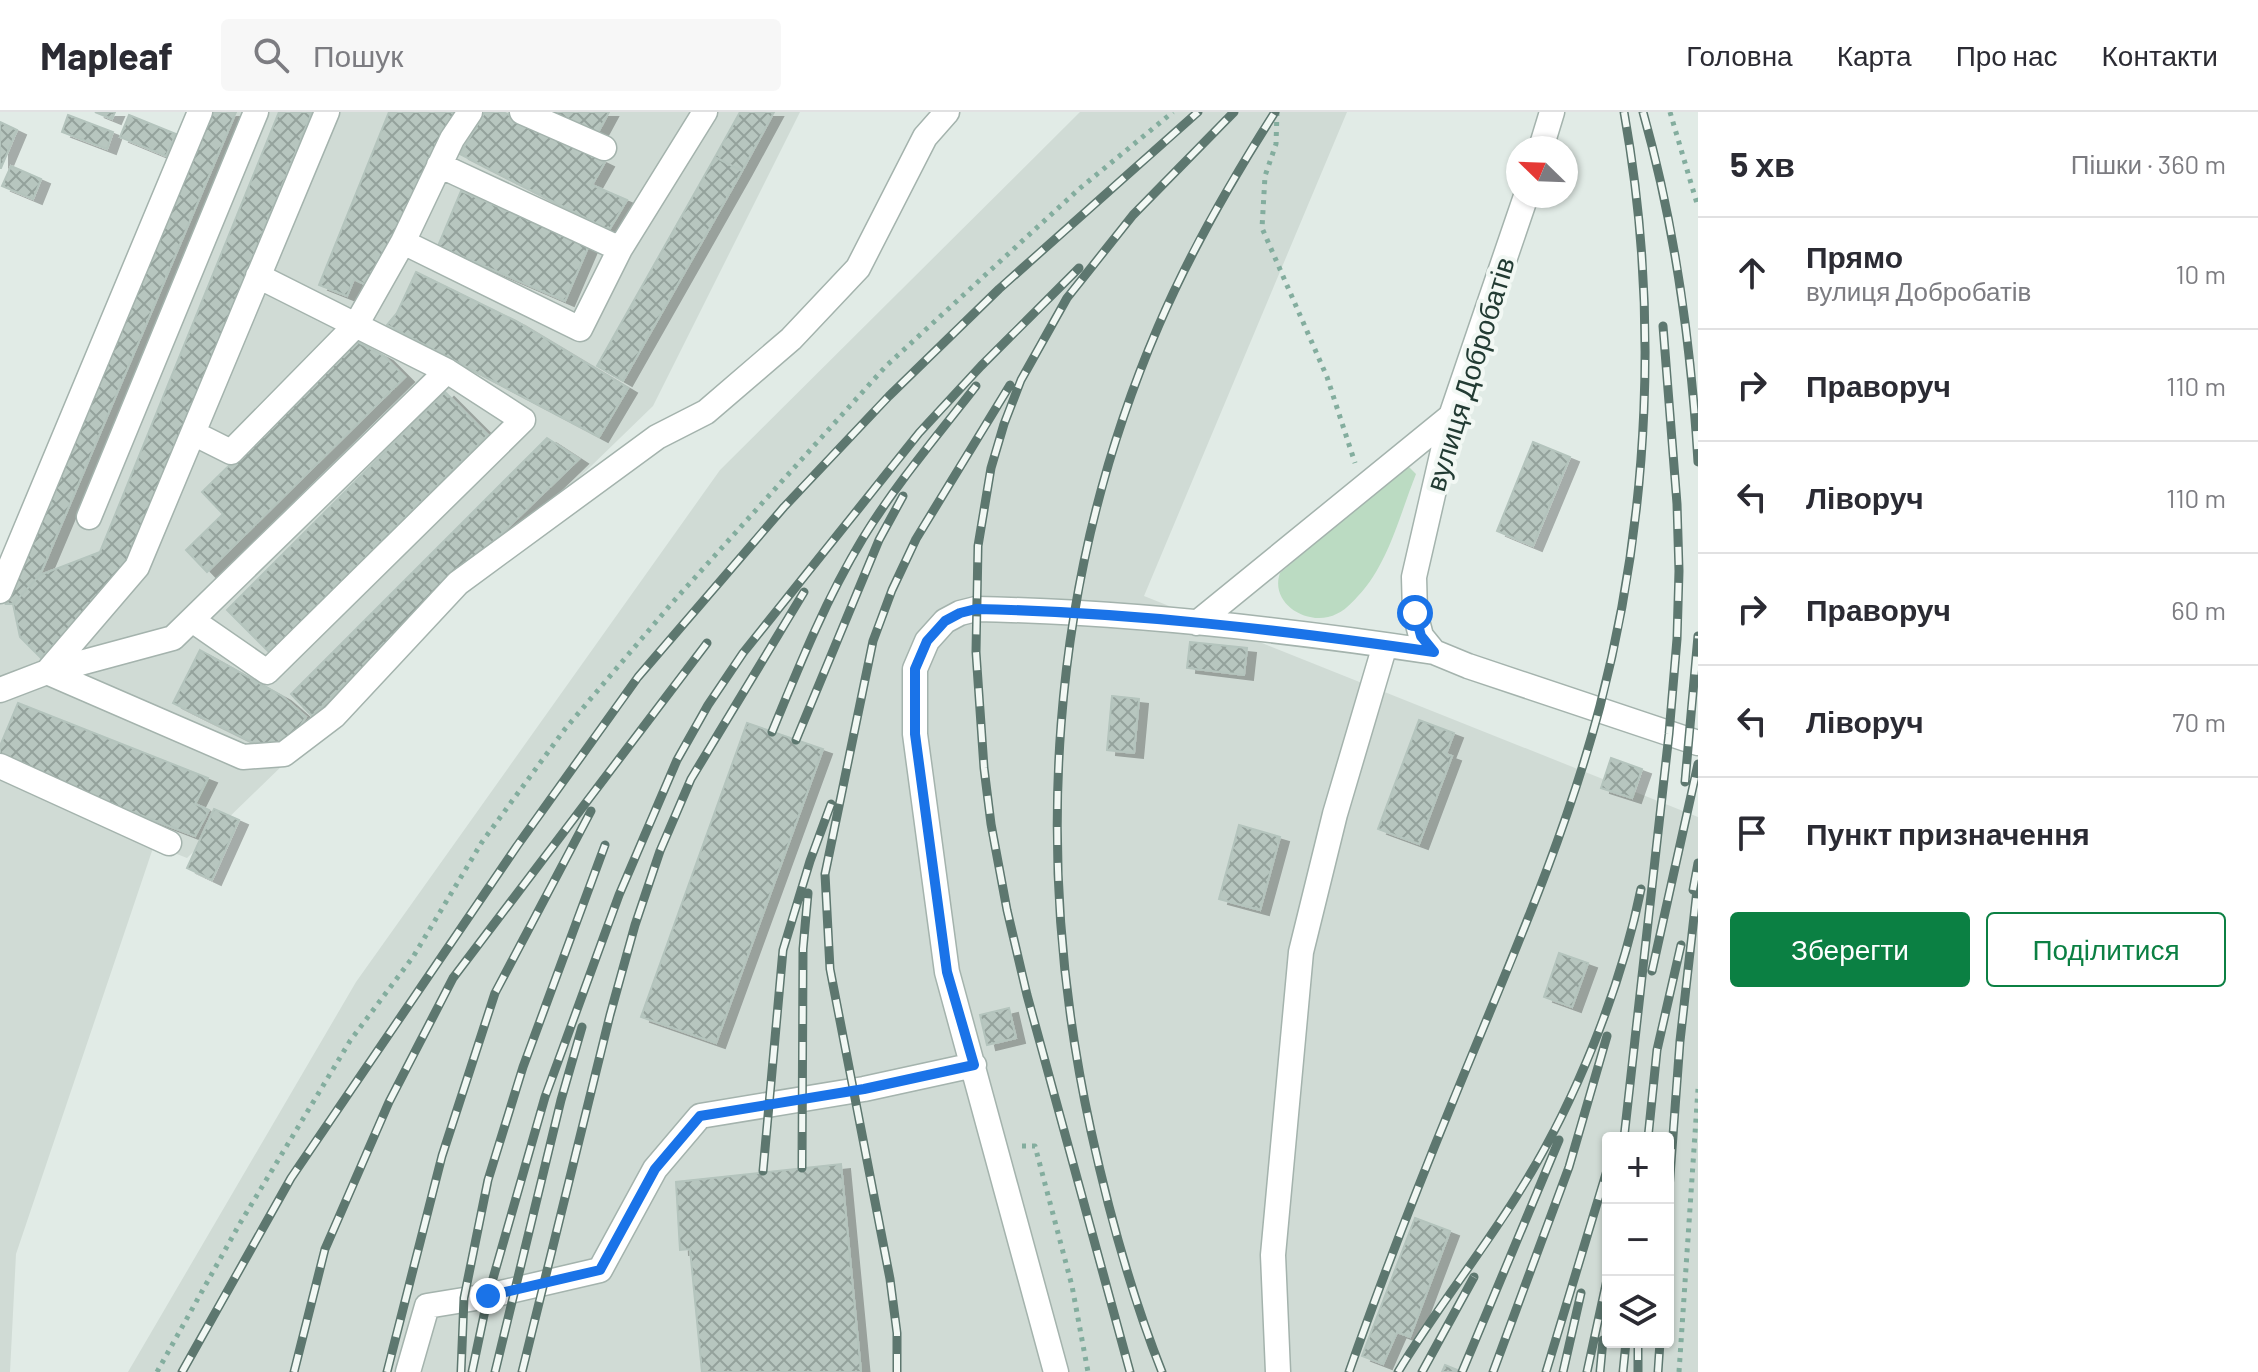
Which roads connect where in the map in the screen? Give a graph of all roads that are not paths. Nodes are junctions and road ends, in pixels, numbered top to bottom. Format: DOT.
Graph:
graph roads {
  1 [pos="200,112"];
  2 [pos="256,112"];
  3 [pos="327,112"];
  4 [pos="470,112"];
  5 [pos="522,112"];
  6 [pos="705,112"];
  7 [pos="947,112"];
  8 [pos="1552,112"];
  9 [pos="1545,136"];
  10 [pos="604,148"];
  11 [pos="439,165"];
  12 [pos="1522,208"];
  13 [pos="403,242"];
  14 [pos="620,249"];
  15 [pos="258,276"];
  16 [pos="356,325"];
  17 [pos="447,371"];
  18 [pos="1451,416"];
  19 [pos="193,433"];
  20 [pos="89,517"];
  21 [pos="0,591"];
  22 [pos="192,620"];
  23 [pos="1197,623"];
  24 [pos="1385,645"];
  25 [pos="1434,652"];
  26 [pos="47,672"];
  27 [pos="0,690"];
  28 [pos="1698,743"];
  29 [pos="0,766"];
  30 [pos="169,843"];
  31 [pos="974,1065"];
  32 [pos="408,1372"];
  33 [pos="1056,1372"];
  34 [pos="1278,1372"];
  1 -- 21 [label="street"];
  2 -- 20 [label="street"];
  3 -- 15 [label="street"];
  4 -- 11 [label="street"];
  5 -- 10 [label="street"];
  6 -- 14 [label="street"];
  7 -- 26 [label="street"];
  8 -- 9 [label="street"];
  11 -- 13 [label="street"];
  11 -- 14 [label="street"];
  12 -- 18 [label="street, вулиця Добробатів"];
  13 -- 14 [label="street"];
  13 -- 16 [label="street"];
  15 -- 16 [label="street"];
  15 -- 19 [label="street"];
  16 -- 17 [label="street"];
  16 -- 19 [label="street"];
  17 -- 22 [label="street"];
  17 -- 22 [label="street"];
  18 -- 23 [label="street"];
  18 -- 25 [label="street, вулиця Добробатів"];
  19 -- 26 [label="street"];
  22 -- 26 [label="street"];
  23 -- 24 [label="street"];
  23 -- 31 [label="street"];
  24 -- 25 [label="street"];
  24 -- 34 [label="street"];
  25 -- 28 [label="street"];
  26 -- 27 [label="street"];
  29 -- 30 [label="street"];
  31 -- 32 [label="street"];
  31 -- 33 [label="street"];
}
